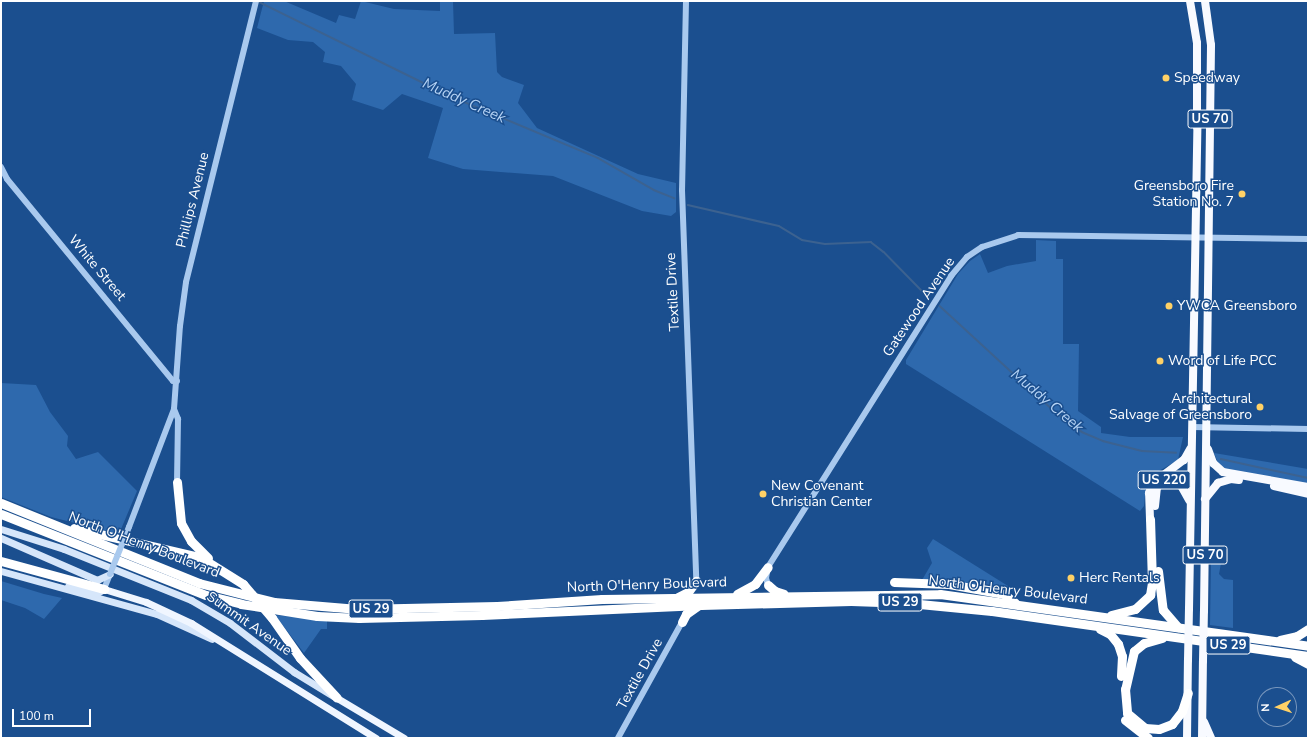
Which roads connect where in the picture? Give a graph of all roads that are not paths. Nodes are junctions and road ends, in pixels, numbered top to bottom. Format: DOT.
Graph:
graph roads {
  1 [pos="256,1"];
  2 [pos="686,1"];
  3 [pos="1190,1"];
  4 [pos="1205,1"];
  5 [pos="1,167"];
  6 [pos="1194,237"];
  7 [pos="1208,237"];
  8 [pos="1308,239"];
  9 [pos="177,381"];
  10 [pos="174,409"];
  11 [pos="1192,427"];
  12 [pos="1206,427"];
  13 [pos="1308,429"];
  14 [pos="1205,441"];
  15 [pos="1192,444"];
  16 [pos="177,482"];
  17 [pos="1308,488"];
  18 [pos="1308,494"];
  19 [pos="1205,500"];
  20 [pos="1,503"];
  21 [pos="1191,503"];
  22 [pos="1,514"];
  23 [pos="1152,519"];
  24 [pos="45,521"];
  25 [pos="1,529"];
  26 [pos="1,538"];
  27 [pos="1,561"];
  28 [pos="216,566"];
  29 [pos="768,567"];
  30 [pos="1,571"];
  31 [pos="110,574"];
  32 [pos="33,581"];
  33 [pos="696,581"];
  34 [pos="894,582"];
  35 [pos="768,585"];
  36 [pos="104,589"];
  37 [pos="789,595"];
  38 [pos="730,596"];
  39 [pos="712,597"];
  40 [pos="676,598"];
  41 [pos="1016,603"];
  42 [pos="700,605"];
  43 [pos="666,606"];
  44 [pos="1101,616"];
  45 [pos="682,622"];
  46 [pos="1097,627"];
  47 [pos="1179,628"];
  48 [pos="1308,629"];
  49 [pos="1172,637"];
  50 [pos="1265,640"];
  51 [pos="224,645"];
  52 [pos="1308,646"];
  53 [pos="1284,653"];
  54 [pos="1308,656"];
  55 [pos="1308,664"];
  56 [pos="1188,693"];
  57 [pos="337,698"];
  58 [pos="349,705"];
  59 [pos="341,716"];
  60 [pos="1202,718"];
  61 [pos="376,738"];
  62 [pos="404,738"];
  63 [pos="618,738"];
  64 [pos="1148,738"];
  65 [pos="1187,738"];
  66 [pos="1202,738"];
  67 [pos="1211,738"];
  1 -- 9 [label="street, Phillips Avenue"];
  2 -- 33 [label="street, Textile Drive"];
  3 -- 6 [label="highway, US 70"];
  4 -- 7 [label="highway, US 70"];
  5 -- 9 [label="street, White Street"];
  6 -- 7 [label="street, Gatewood Avenue"];
  6 -- 11 [label="highway, US 70"];
  6 -- 29 [label="street, Gatewood Avenue"];
  7 -- 8 [label="street, Gatewood Avenue"];
  7 -- 12 [label="highway, US 70"];
  9 -- 10 [label="street, Phillips Avenue"];
  10 -- 16 [label="street, Phillips Avenue"];
  10 -- 31 [label="street, Phillips Avenue, bridge"];
  11 -- 12 [label="street"];
  11 -- 15 [label="highway, US 70"];
  12 -- 13 [label="street"];
  12 -- 14 [label="highway, US 70"];
  14 -- 17 [label="highway"];
  14 -- 19 [label="highway, US 70"];
  15 -- 21 [label="highway, US 70"];
  15 -- 23 [label="highway"];
  16 -- 28 [label="highway"];
  18 -- 19 [label="highway"];
  19 -- 60 [label="highway, US 70, bridge"];
  20 -- 24 [label="highway, North O'Henry Boulevard / US 29"];
  21 -- 23 [label="highway, US 220"];
  21 -- 56 [label="highway, US 70, bridge"];
  22 -- 43 [label="highway, North O'Henry Boulevard / US 29"];
  23 -- 44 [label="highway"];
  23 -- 47 [label="highway, US 220"];
  24 -- 28 [label="highway"];
  24 -- 40 [label="highway, North O'Henry Boulevard / US 29"];
  25 -- 57 [label="main road, Summit Avenue"];
  26 -- 31 [label="main road"];
  27 -- 36 [label="highway"];
  28 -- 57 [label="highway, bridge"];
  29 -- 35 [label="street"];
  29 -- 38 [label="highway"];
  30 -- 32 [label="main road, Summit Avenue"];
  31 -- 36 [label="street, Phillips Avenue"];
  32 -- 36 [label="main road"];
  32 -- 51 [label="main road, Summit Avenue"];
  33 -- 39 [label="highway"];
  33 -- 40 [label="highway"];
  34 -- 41 [label="highway"];
  35 -- 37 [label="highway"];
  36 -- 51 [label="main road, Summit Avenue"];
  37 -- 38 [label="highway, North O'Henry Boulevard / US 29"];
  37 -- 41 [label="highway, North O'Henry Boulevard / US 29"];
  38 -- 39 [label="highway, North O'Henry Boulevard / US 29"];
  39 -- 40 [label="highway, North O'Henry Boulevard / US 29"];
  41 -- 44 [label="highway, North O'Henry Boulevard / US 29"];
  42 -- 43 [label="highway, North O'Henry Boulevard / US 29"];
  42 -- 45 [label="highway"];
  42 -- 46 [label="highway, North O'Henry Boulevard / US 29"];
  43 -- 45 [label="highway"];
  44 -- 47 [label="highway, North O'Henry Boulevard / US 29"];
  45 -- 63 [label="street, Textile Drive"];
  46 -- 49 [label="highway, North O'Henry Boulevard / US 29"];
  46 -- 64 [label="highway"];
  47 -- 50 [label="highway, North O'Henry Boulevard / US 29"];
  48 -- 50 [label="highway"];
  49 -- 53 [label="highway, North O'Henry Boulevard / US 29"];
  49 -- 56 [label="highway"];
  50 -- 52 [label="highway, North O'Henry Boulevard / US 29"];
  51 -- 59 [label="main road, Summit Avenue"];
  53 -- 54 [label="highway, North O'Henry Boulevard / US 29"];
  53 -- 55 [label="highway"];
  56 -- 65 [label="highway, US 70"];
  57 -- 58 [label="main road, Summit Avenue"];
  58 -- 59 [label="main road"];
  58 -- 62 [label="main road, Summit Avenue"];
  59 -- 61 [label="main road, Summit Avenue"];
  60 -- 66 [label="highway, US 70"];
  60 -- 67 [label="highway"];
}
